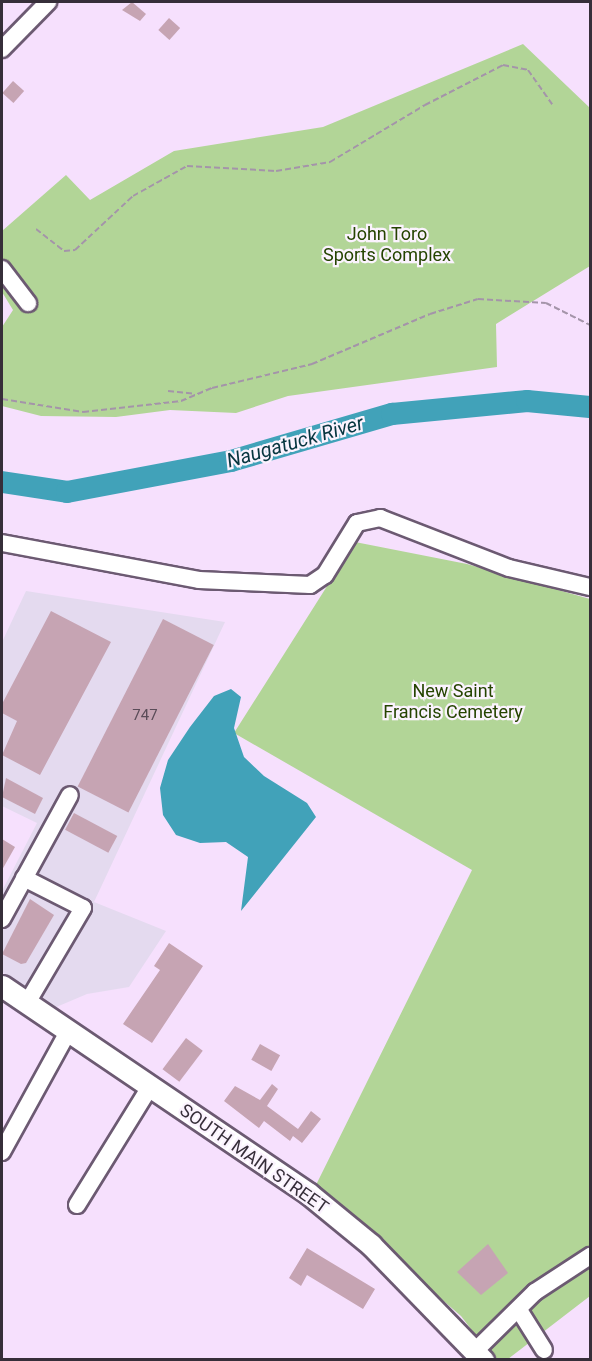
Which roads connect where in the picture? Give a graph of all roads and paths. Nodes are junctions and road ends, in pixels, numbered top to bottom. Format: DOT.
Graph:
graph roads {
  1 [pos="48,2"];
  2 [pos="2,49"];
  3 [pos="552,104"];
  4 [pos="36,230"];
  5 [pos="2,269"];
  6 [pos="28,303"];
  7 [pos="591,325"];
  8 [pos="168,391"];
  9 [pos="195,394"];
  10 [pos="2,399"];
  11 [pos="2,543"];
  12 [pos="591,587"];
  13 [pos="70,795"];
  14 [pos="24,878"];
  15 [pos="2,919"];
  16 [pos="2,986"];
  17 [pos="27,1004"];
  18 [pos="68,1032"];
  19 [pos="150,1087"];
  20 [pos="2,1152"];
  21 [pos="77,1204"];
  22 [pos="591,1256"];
  23 [pos="519,1310"];
  24 [pos="544,1350"];
  25 [pos="479,1355"];
  1 -- 2 [label="street"];
  3 -- 4 [label="path"];
  5 -- 6 [label="street"];
  7 -- 9 [label="path"];
  8 -- 9 [label="path"];
  9 -- 10 [label="path"];
  11 -- 12 [label="street"];
  13 -- 14 [label="street"];
  14 -- 15 [label="street"];
  14 -- 17 [label="street"];
  16 -- 17 [label="main road, SOUTH MAIN STREET"];
  17 -- 18 [label="main road, SOUTH MAIN STREET"];
  18 -- 19 [label="main road, SOUTH MAIN STREET"];
  18 -- 20 [label="street"];
  19 -- 21 [label="street"];
  19 -- 25 [label="main road, SOUTH MAIN STREET"];
  22 -- 23 [label="street"];
  23 -- 24 [label="street"];
  23 -- 25 [label="street"];
}
